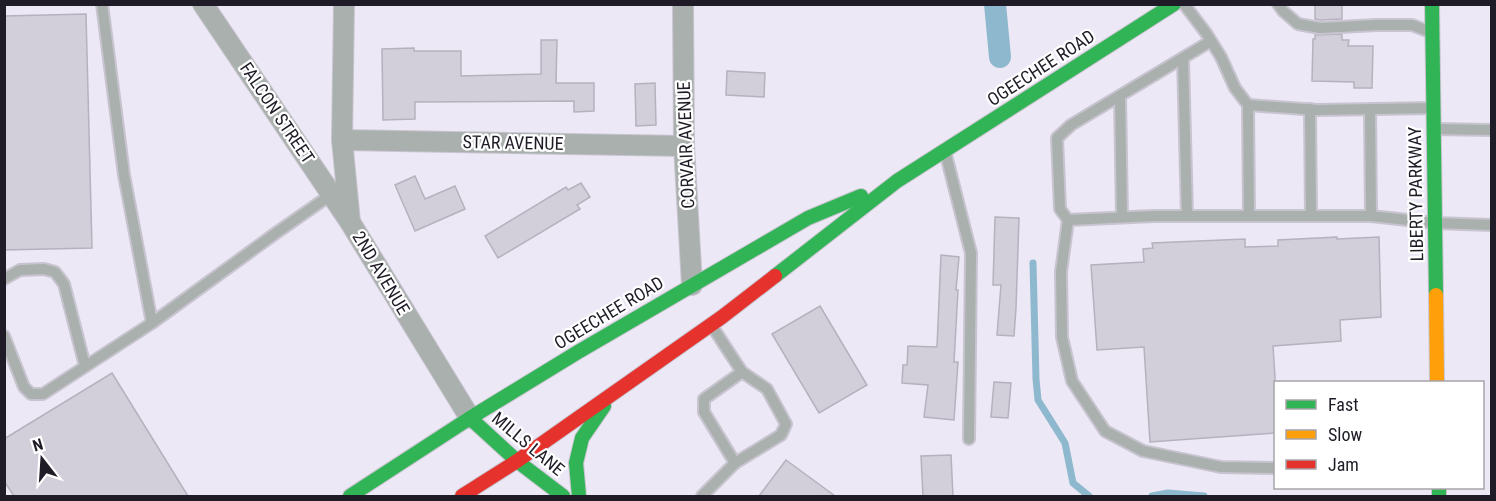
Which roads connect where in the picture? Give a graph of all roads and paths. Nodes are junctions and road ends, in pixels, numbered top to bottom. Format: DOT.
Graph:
graph roads {
  1 [pos="102,4"];
  2 [pos="204,4"];
  3 [pos="344,4"];
  4 [pos="683,4"];
  5 [pos="1174,4"];
  6 [pos="1184,4"];
  7 [pos="1278,4"];
  8 [pos="1432,4"];
  9 [pos="1154,10"];
  10 [pos="1432,32"];
  11 [pos="1210,41"];
  12 [pos="1183,58"];
  13 [pos="1120,96"];
  14 [pos="1248,105"];
  15 [pos="1433,108"];
  16 [pos="1310,109"];
  17 [pos="1370,109"];
  18 [pos="1433,129"];
  19 [pos="1491,130"];
  20 [pos="342,140"];
  21 [pos="684,146"];
  22 [pos="945,151"];
  23 [pos="897,181"];
  24 [pos="332,194"];
  25 [pos="1187,216"];
  26 [pos="1249,216"];
  27 [pos="1311,216"];
  28 [pos="1371,216"];
  29 [pos="1122,217"];
  30 [pos="1068,220"];
  31 [pos="350,222"];
  32 [pos="1434,223"];
  33 [pos="1491,225"];
  34 [pos="4,279"];
  35 [pos="692,285"];
  36 [pos="152,323"];
  37 [pos="711,325"];
  38 [pos="4,336"];
  39 [pos="85,366"];
  40 [pos="742,372"];
  41 [pos="1437,381"];
  42 [pos="615,393"];
  43 [pos="470,418"];
  44 [pos="969,439"];
  45 [pos="517,461"];
  46 [pos="735,463"];
  47 [pos="1274,468"];
  48 [pos="350,496"];
  49 [pos="462,496"];
  50 [pos="563,496"];
  51 [pos="579,496"];
  52 [pos="702,496"];
  1 -- 36 [label="lane"];
  2 -- 24 [label="street, FALCON STREET"];
  3 -- 20 [label="street, 2ND AVENUE"];
  4 -- 21 [label="street, CORVAIR AVENUE"];
  5 -- 9 [label="main road, OGEECHEE ROAD"];
  6 -- 11 [label="lane"];
  7 -- 10 [label="lane"];
  8 -- 10 [label="main road, LIBERTY PARKWAY"];
  9 -- 22 [label="main road, OGEECHEE ROAD"];
  10 -- 15 [label="main road, LIBERTY PARKWAY"];
  11 -- 12 [label="lane"];
  11 -- 14 [label="lane"];
  12 -- 13 [label="lane"];
  12 -- 25 [label="lane"];
  13 -- 29 [label="lane"];
  13 -- 30 [label="lane"];
  14 -- 16 [label="lane"];
  14 -- 26 [label="lane"];
  15 -- 17 [label="lane"];
  15 -- 18 [label="main road, LIBERTY PARKWAY"];
  16 -- 17 [label="lane"];
  16 -- 27 [label="lane"];
  17 -- 28 [label="lane"];
  18 -- 19 [label="lane"];
  18 -- 32 [label="main road, LIBERTY PARKWAY"];
  20 -- 21 [label="street, STAR AVENUE"];
  20 -- 31 [label="street, 2ND AVENUE"];
  21 -- 35 [label="street, CORVAIR AVENUE"];
  22 -- 23 [label="main road, OGEECHEE ROAD"];
  22 -- 44 [label="lane"];
  23 -- 35 [label="main road, OGEECHEE ROAD"];
  23 -- 37 [label="main road, OGEECHEE ROAD"];
  24 -- 31 [label="street, FALCON STREET"];
  24 -- 36 [label="lane"];
  25 -- 26 [label="lane"];
  25 -- 29 [label="lane"];
  26 -- 27 [label="lane"];
  27 -- 28 [label="lane"];
  28 -- 32 [label="lane"];
  29 -- 30 [label="lane"];
  30 -- 47 [label="lane"];
  31 -- 43 [label="street, 2ND AVENUE"];
  32 -- 33 [label="lane"];
  32 -- 41 [label="main road, LIBERTY PARKWAY"];
  34 -- 39 [label="lane"];
  35 -- 43 [label="main road, OGEECHEE ROAD"];
  36 -- 39 [label="lane"];
  37 -- 40 [label="lane"];
  37 -- 42 [label="main road, OGEECHEE ROAD"];
  38 -- 39 [label="lane"];
  40 -- 46 [label="lane"];
  40 -- 46 [label="lane"];
  42 -- 45 [label="main road, OGEECHEE ROAD"];
  42 -- 51 [label="main road"];
  43 -- 45 [label="main road, MILLS LANE"];
  43 -- 48 [label="main road, OGEECHEE ROAD"];
  45 -- 49 [label="main road, OGEECHEE ROAD"];
  45 -- 50 [label="main road, MILLS LANE"];
  46 -- 52 [label="lane"];
}
